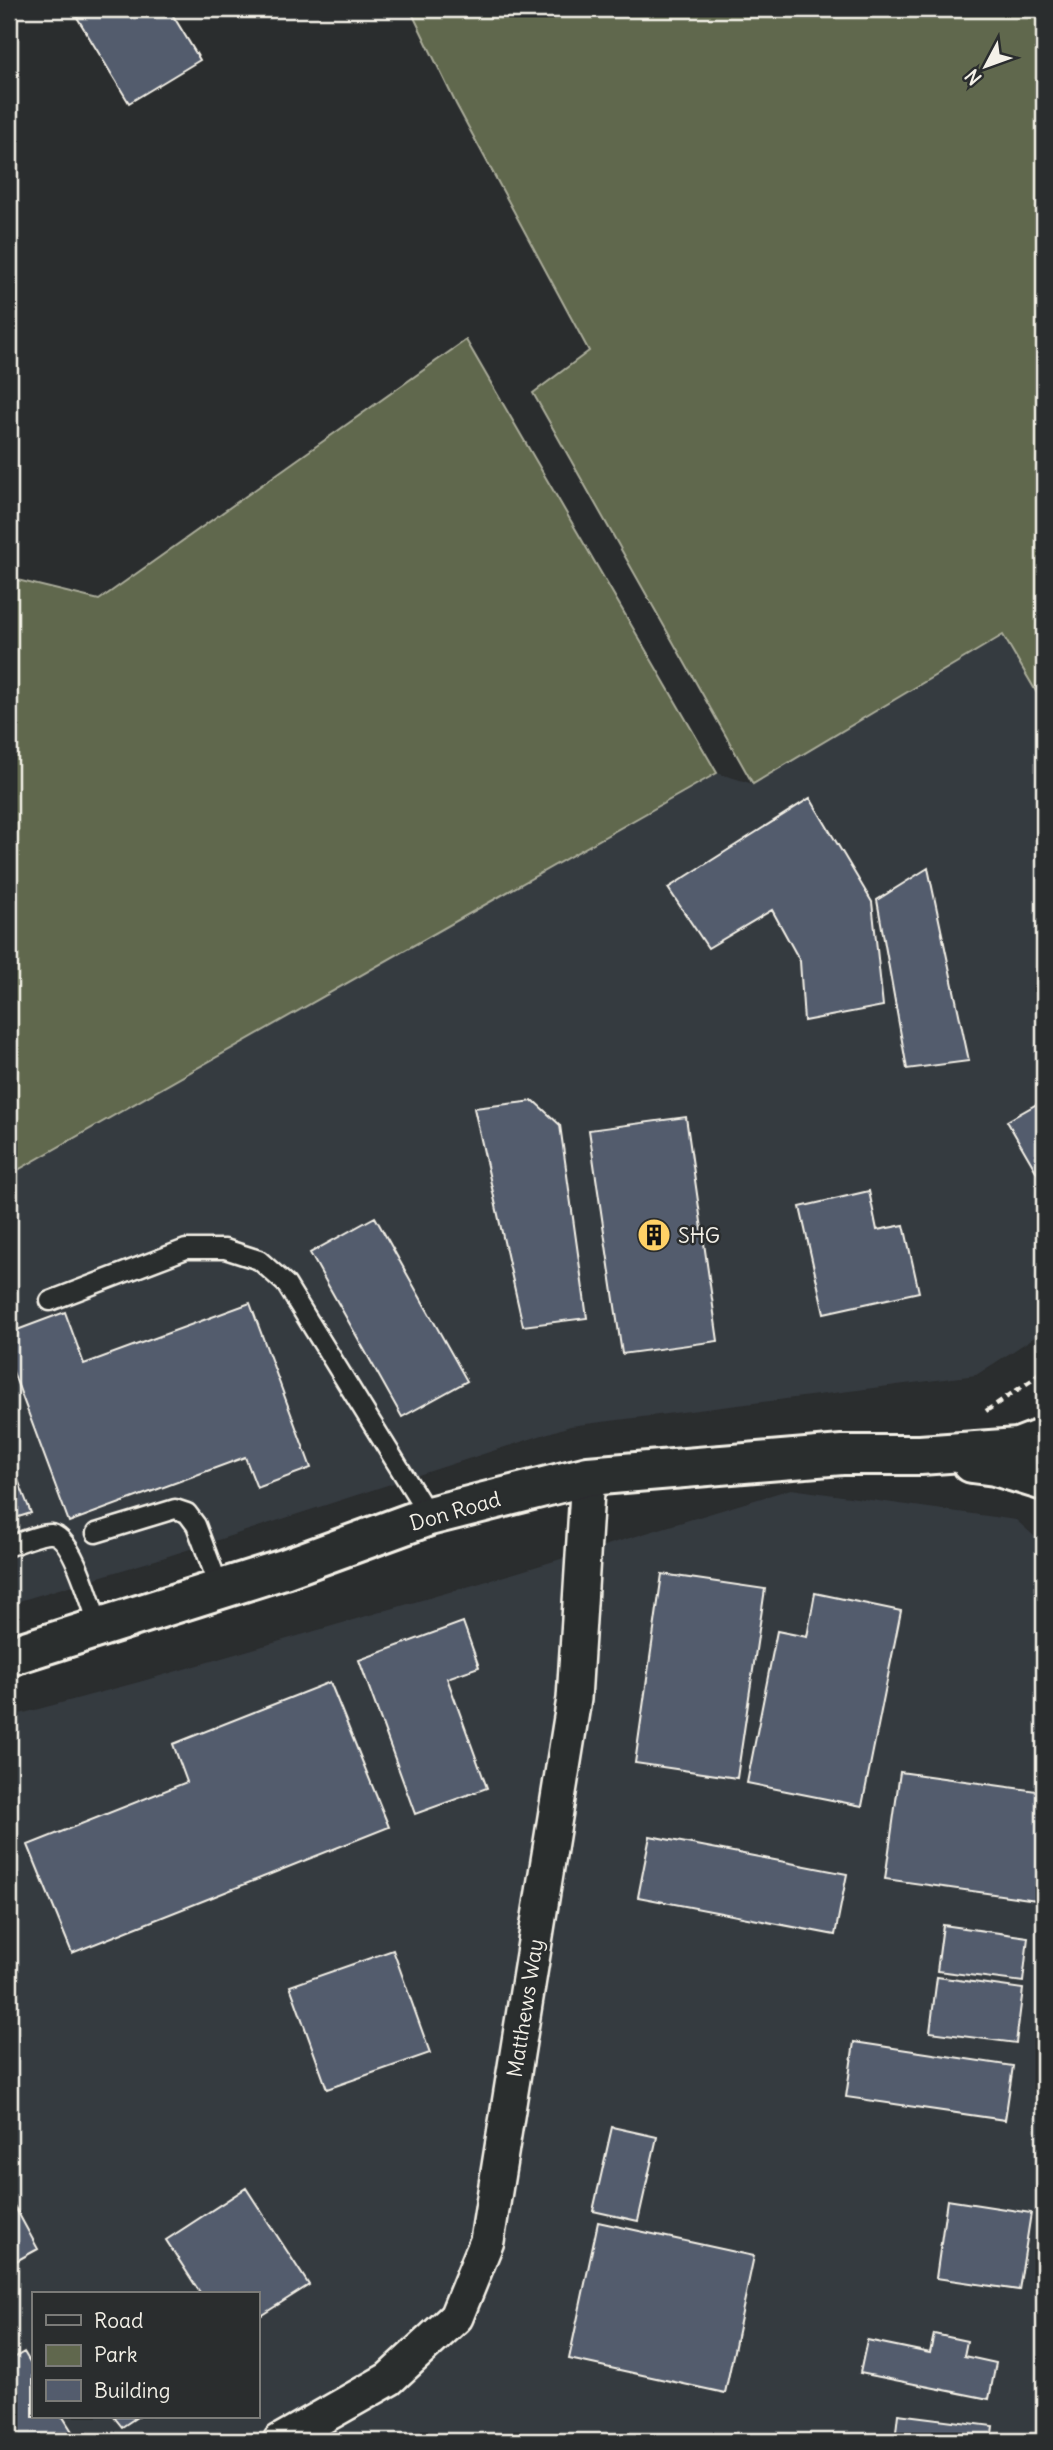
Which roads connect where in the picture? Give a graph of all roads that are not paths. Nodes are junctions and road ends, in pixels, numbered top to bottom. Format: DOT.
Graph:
graph roads {
  1 [pos="50,1301"];
  2 [pos="1044,1438"];
  3 [pos="920,1455"];
  4 [pos="588,1476"];
  5 [pos="1044,1481"];
  6 [pos="429,1516"];
  7 [pos="96,1533"];
  8 [pos="9,1546"];
  9 [pos="220,1589"];
  10 [pos="99,1627"];
  11 [pos="9,1656"];
  12 [pos="280,2441"];
  1 -- 6 [label="lane"];
  2 -- 3 [label="main road, Don Road"];
  3 -- 4 [label="main road, Don Road"];
  3 -- 5 [label="main road, Don Road"];
  4 -- 6 [label="main road, Don Road"];
  4 -- 12 [label="street, Matthews Way"];
  6 -- 9 [label="main road, Don Road"];
  7 -- 9 [label="lane"];
  8 -- 10 [label="lane"];
  9 -- 10 [label="main road, Don Road"];
  10 -- 11 [label="main road, Don Road"];
}
